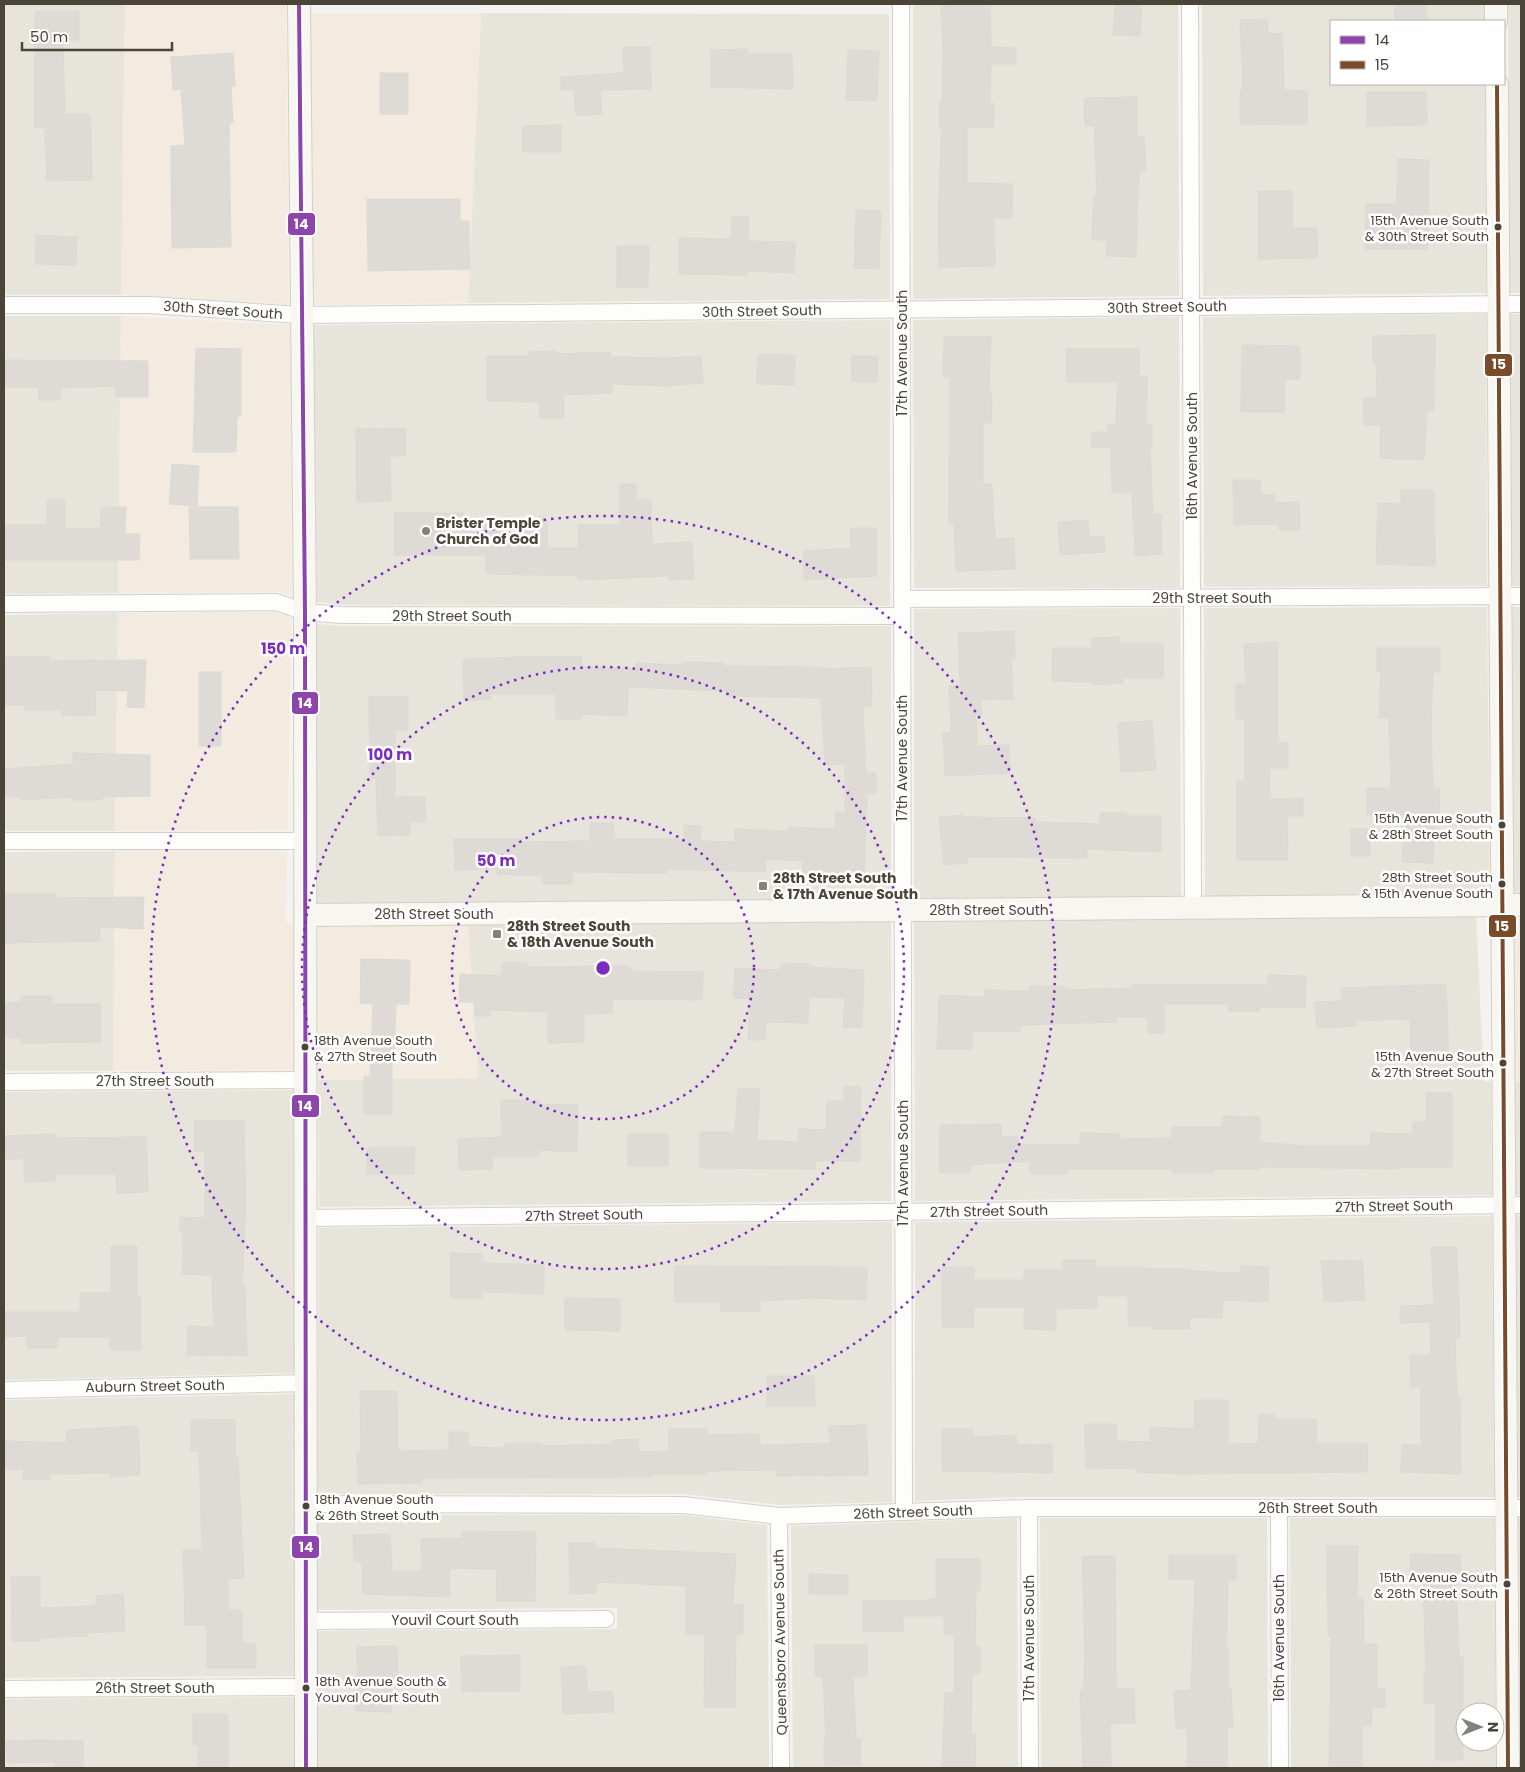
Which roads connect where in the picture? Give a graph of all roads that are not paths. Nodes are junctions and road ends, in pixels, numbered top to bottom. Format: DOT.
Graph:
graph roads {
  1 [pos="298,4"];
  2 [pos="901,4"];
  3 [pos="1190,4"];
  4 [pos="1496,4"];
  5 [pos="1496,20"];
  6 [pos="1497,85"];
  7 [pos="1498,304"];
  8 [pos="1521,304"];
  9 [pos="4,305"];
  10 [pos="1191,307"];
  11 [pos="902,310"];
  12 [pos="302,315"];
  13 [pos="1499,596"];
  14 [pos="1521,596"];
  15 [pos="1192,598"];
  16 [pos="902,599"];
  17 [pos="4,604"];
  18 [pos="305,612"];
  19 [pos="902,616"];
  20 [pos="4,841"];
  21 [pos="305,841"];
  22 [pos="1511,905"];
  23 [pos="1193,908"];
  24 [pos="903,911"];
  25 [pos="306,915"];
  26 [pos="306,1080"];
  27 [pos="4,1082"];
  28 [pos="1512,1205"];
  29 [pos="903,1212"];
  30 [pos="307,1218"];
  31 [pos="306,1383"];
  32 [pos="4,1390"];
  33 [pos="306,1504"];
  34 [pos="1029,1508"];
  35 [pos="1279,1508"];
  36 [pos="1514,1508"];
  37 [pos="904,1512"];
  38 [pos="779,1516"];
  39 [pos="606,1618"];
  40 [pos="305,1621"];
  41 [pos="306,1686"];
  42 [pos="4,1688"];
  43 [pos="306,1768"];
  44 [pos="781,1768"];
  45 [pos="1030,1768"];
  46 [pos="1280,1768"];
  47 [pos="1508,1768"];
  1 -- 12 [label="street"];
  2 -- 11 [label="street, 17th Avenue South"];
  3 -- 10 [label="street, 16th Avenue South"];
  4 -- 5 [label="street"];
  6 -- 7 [label="street"];
  7 -- 8 [label="street, 30th Street South"];
  7 -- 10 [label="street, 30th Street South"];
  7 -- 13 [label="street"];
  9 -- 12 [label="street, 30th Street South"];
  10 -- 11 [label="street, 30th Street South"];
  10 -- 15 [label="street, 16th Avenue South"];
  11 -- 12 [label="street, 30th Street South"];
  11 -- 16 [label="street, 17th Avenue South"];
  12 -- 18 [label="street"];
  13 -- 14 [label="street, 29th Street South"];
  13 -- 15 [label="street, 29th Street South"];
  13 -- 22 [label="street"];
  15 -- 16 [label="street, 29th Street South"];
  15 -- 23 [label="street, 16th Avenue South"];
  16 -- 19 [label="street, 17th Avenue South"];
  17 -- 18 [label="street, 29th Street South"];
  18 -- 19 [label="street, 29th Street South"];
  18 -- 21 [label="street"];
  19 -- 24 [label="street, 17th Avenue South"];
  20 -- 21 [label="street"];
  21 -- 25 [label="street"];
  22 -- 23 [label="street, 28th Street South"];
  22 -- 28 [label="street"];
  23 -- 24 [label="street, 28th Street South"];
  24 -- 25 [label="street, 28th Street South"];
  24 -- 29 [label="street, 17th Avenue South"];
  25 -- 26 [label="street"];
  26 -- 27 [label="street, 27th Street South"];
  26 -- 30 [label="street"];
  28 -- 29 [label="street, 27th Street South"];
  28 -- 36 [label="street"];
  29 -- 30 [label="street, 27th Street South"];
  29 -- 37 [label="street, 17th Avenue South"];
  30 -- 31 [label="street"];
  31 -- 32 [label="street, Auburn Street South"];
  31 -- 33 [label="street"];
  33 -- 38 [label="street, 26th Street South"];
  33 -- 40 [label="street"];
  34 -- 35 [label="street, 26th Street South"];
  34 -- 37 [label="street, 26th Street South"];
  34 -- 45 [label="street, 17th Avenue South"];
  35 -- 36 [label="street, 26th Street South"];
  35 -- 46 [label="street, 16th Avenue South"];
  36 -- 47 [label="street"];
  37 -- 38 [label="street, 26th Street South"];
  38 -- 44 [label="street, Queensboro Avenue South"];
  39 -- 40 [label="street, Youvil Court South"];
  40 -- 41 [label="street"];
  41 -- 42 [label="street, 26th Street South"];
  41 -- 43 [label="street"];
}
